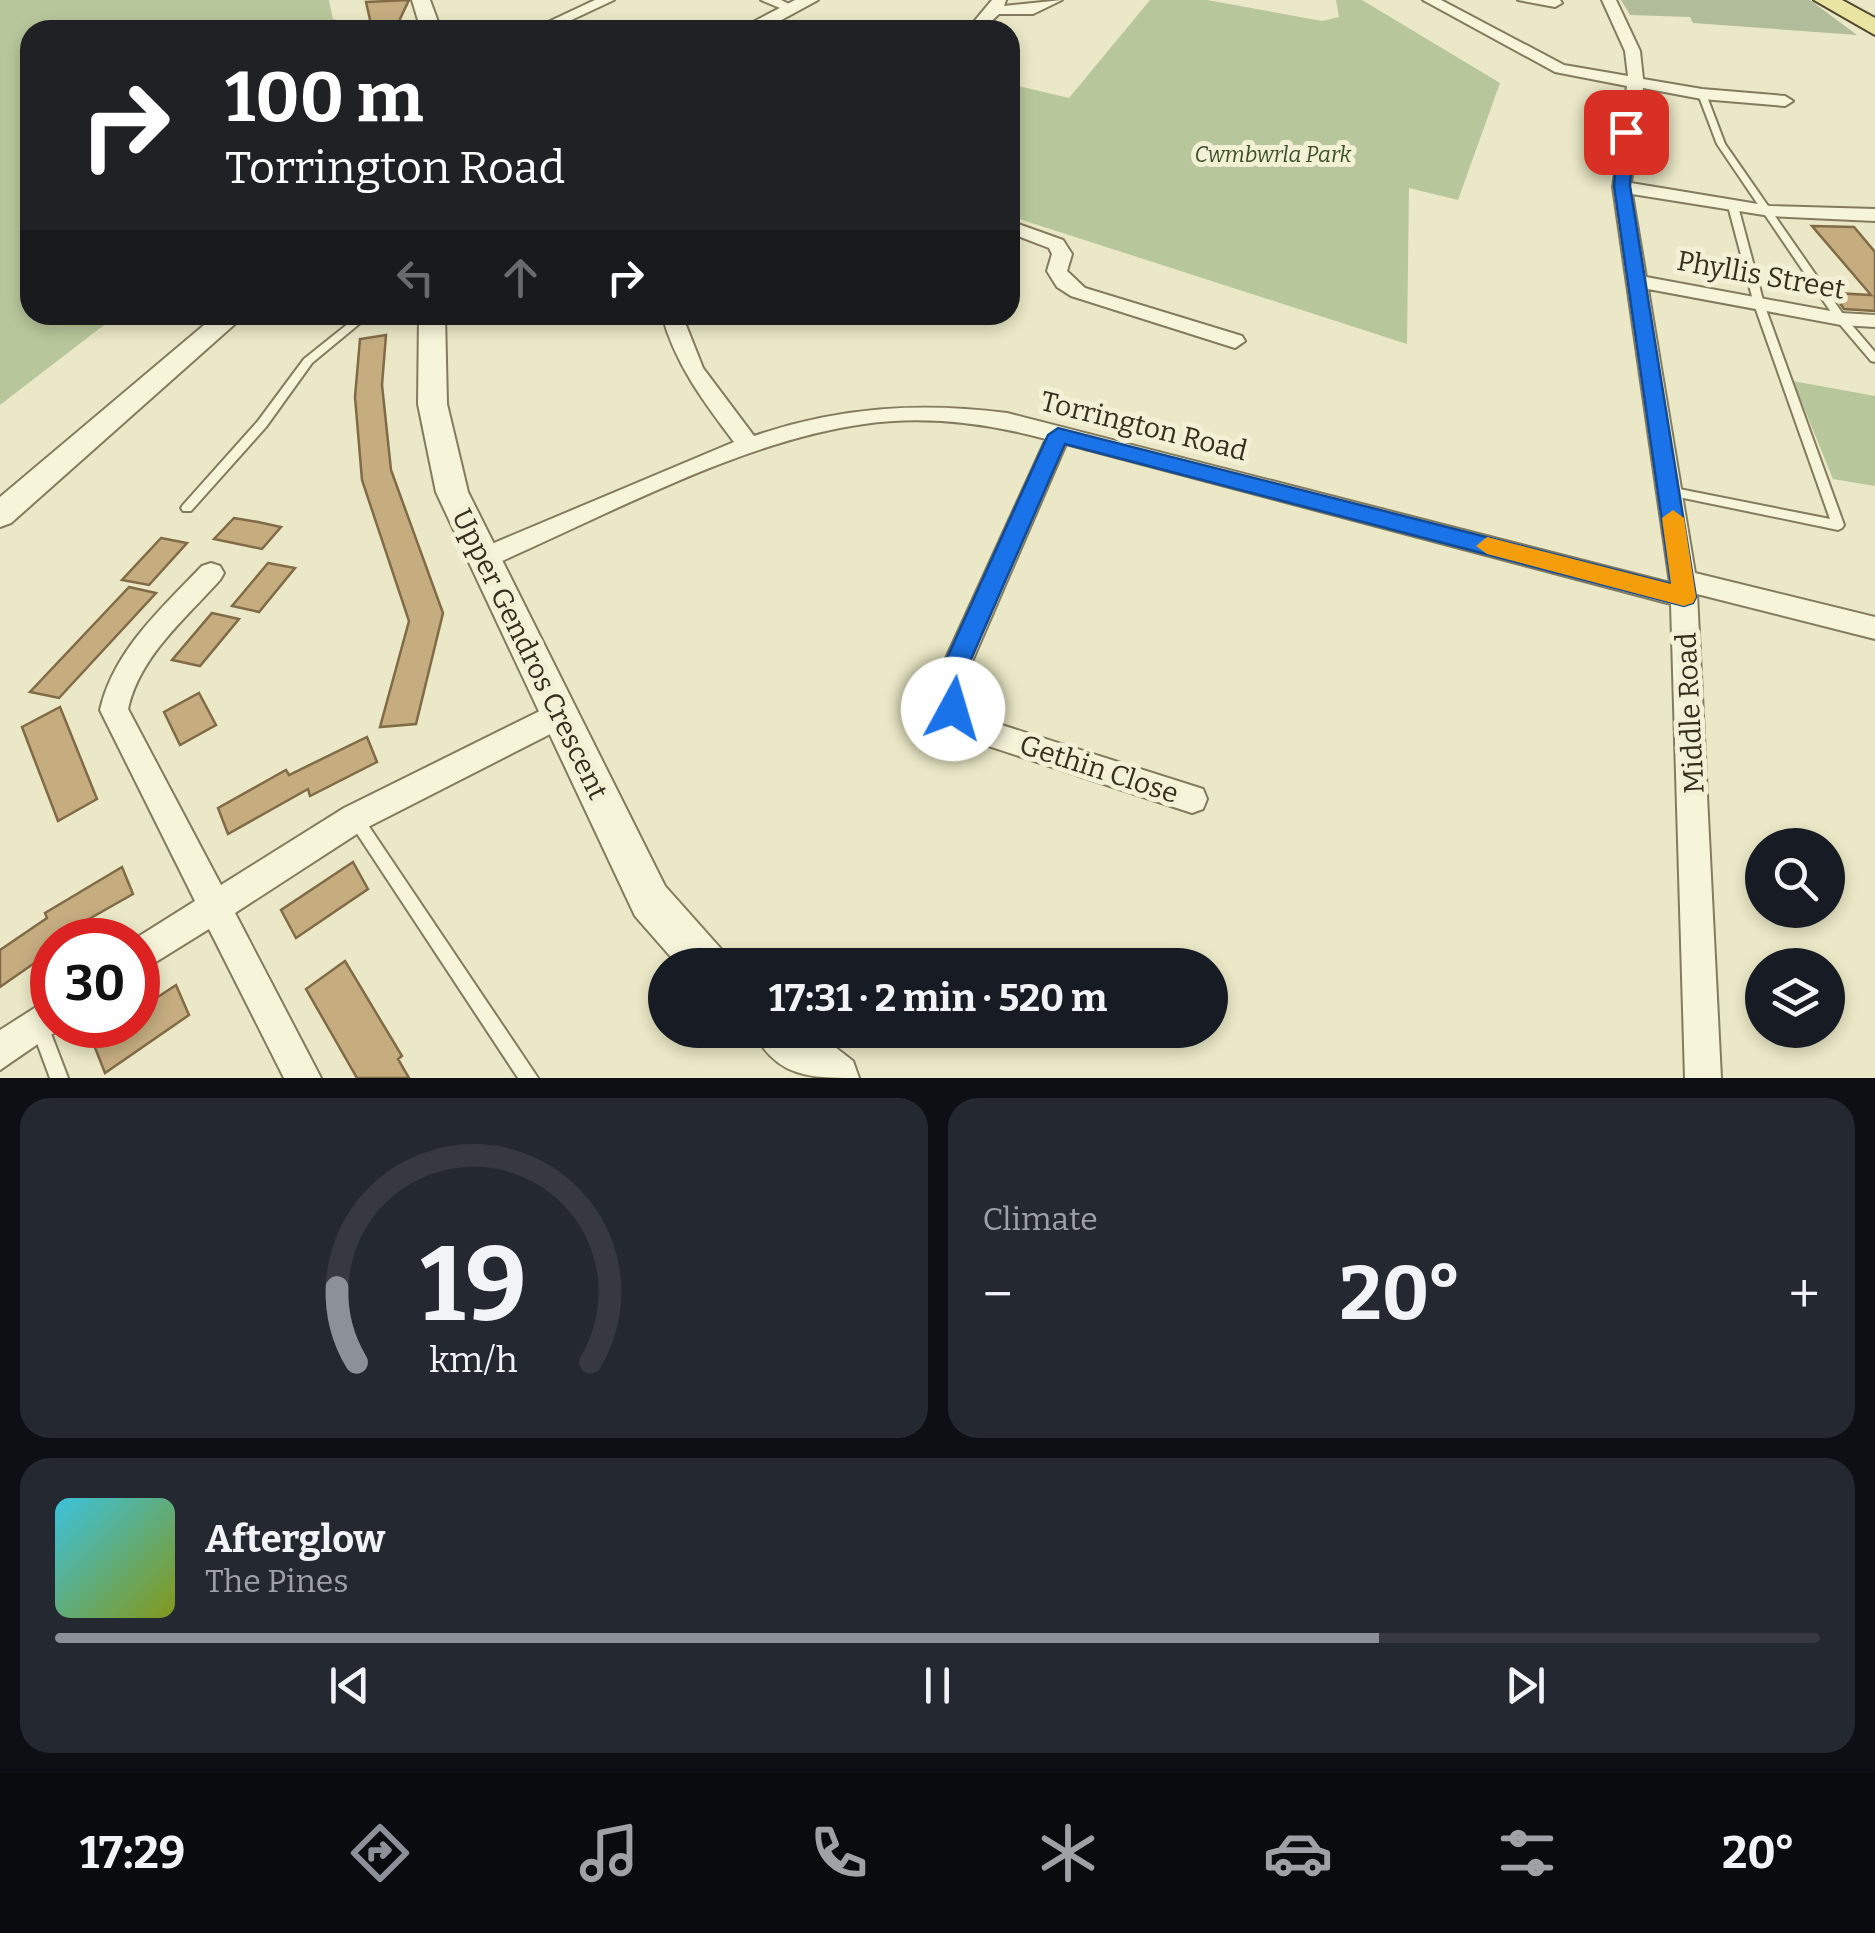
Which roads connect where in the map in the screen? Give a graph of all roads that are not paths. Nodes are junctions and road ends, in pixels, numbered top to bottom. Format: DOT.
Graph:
graph roads {
  1 [pos="607,0"];
  2 [pos="768,0"];
  3 [pos="1055,0"];
  4 [pos="1430,0"];
  5 [pos="1525,0"];
  6 [pos="1609,0"];
  7 [pos="1825,0"];
  8 [pos="1847,0"];
  9 [pos="1555,3"];
  10 [pos="801,4"];
  11 [pos="997,5"];
  12 [pos="1454,5"];
  13 [pos="1875,15"];
  14 [pos="561,20"];
  15 [pos="768,20"];
  16 [pos="1875,28"];
  17 [pos="1634,83"];
  18 [pos="1702,94"];
  19 [pos="1785,101"];
  20 [pos="1622,186"];
  21 [pos="1734,206"];
  22 [pos="1770,211"];
  23 [pos="1874,216"];
  24 [pos="1020,231"];
  25 [pos="1637,281"];
  26 [pos="1760,304"];
  27 [pos="1841,319"];
  28 [pos="1875,321"];
  29 [pos="220,325"];
  30 [pos="353,325"];
  31 [pos="431,325"];
  32 [pos="675,325"];
  33 [pos="1236,341"];
  34 [pos="1875,359"];
  35 [pos="1058,435"];
  36 [pos="748,444"];
  37 [pos="1668,491"];
  38 [pos="187,508"];
  39 [pos="0,515"];
  40 [pos="484,558"];
  41 [pos="211,573"];
  42 [pos="1684,588"];
  43 [pos="1875,628"];
  44 [pos="558,716"];
  45 [pos="1192,799"];
  46 [pos="355,818"];
  47 [pos="212,906"];
  48 [pos="160,941"];
  49 [pos="692,948"];
  50 [pos="30,1029"];
  51 [pos="52,1048"];
  52 [pos="798,1048"];
  53 [pos="0,1052"];
  54 [pos="60,1078"];
  55 [pos="303,1078"];
  56 [pos="529,1078"];
  57 [pos="836,1078"];
  58 [pos="1703,1078"];
  1 -- 14 [label="street"];
  2 -- 10 [label="street"];
  3 -- 11 [label="street"];
  4 -- 12 [label="street"];
  5 -- 9 [label="street"];
  6 -- 17 [label="street, Middle Road"];
  7 -- 16 [label="main road"];
  8 -- 13 [label="main road"];
  10 -- 15 [label="street"];
  12 -- 17 [label="street"];
  17 -- 18 [label="street"];
  17 -- 20 [label="street, Middle Road"];
  18 -- 19 [label="street"];
  18 -- 22 [label="lane"];
  20 -- 21 [label="street"];
  20 -- 25 [label="street, Middle Road"];
  21 -- 22 [label="street"];
  21 -- 26 [label="lane"];
  22 -- 23 [label="street"];
  22 -- 27 [label="lane"];
  24 -- 33 [label="street"];
  25 -- 26 [label="street, Phyllis Street"];
  25 -- 37 [label="street, Middle Road"];
  26 -- 27 [label="street, Phyllis Street"];
  26 -- 37 [label="lane"];
  27 -- 28 [label="street, Phyllis Street"];
  27 -- 34 [label="lane"];
  29 -- 39 [label="street"];
  30 -- 38 [label="lane"];
  31 -- 40 [label="street, Upper Gendros Crescent"];
  32 -- 36 [label="street"];
  35 -- 36 [label="street, Torrington Road"];
  35 -- 42 [label="street, Torrington Road"];
  35 -- 45 [label="street, Gethin Close"];
  36 -- 40 [label="street, Torrington Road"];
  37 -- 42 [label="street, Middle Road"];
  40 -- 44 [label="street, Upper Gendros Crescent"];
  41 -- 47 [label="street"];
  42 -- 43 [label="street, Torrington Road"];
  42 -- 58 [label="street, Middle Road"];
  44 -- 46 [label="street"];
  44 -- 49 [label="street, Upper Gendros Crescent"];
  46 -- 47 [label="street"];
  46 -- 56 [label="lane"];
  47 -- 48 [label="street"];
  47 -- 55 [label="street"];
  50 -- 53 [label="street"];
  51 -- 54 [label="lane"];
  52 -- 57 [label="street"];
}
